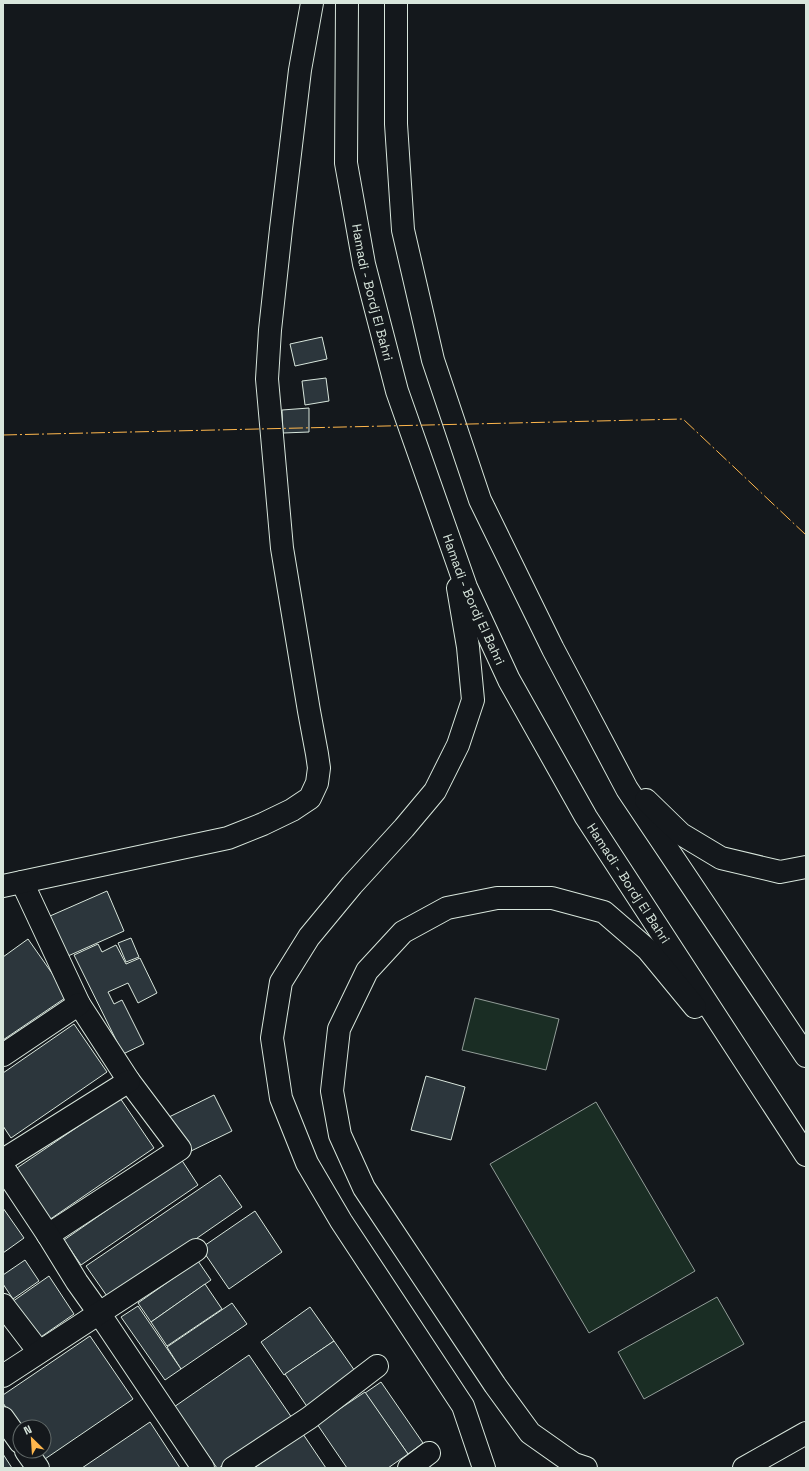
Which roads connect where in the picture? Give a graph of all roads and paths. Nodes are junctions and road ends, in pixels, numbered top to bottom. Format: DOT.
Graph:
graph roads {
  1 [pos="312,3"];
  2 [pos="347,3"];
  3 [pos="396,3"];
  4 [pos="449,538"];
  5 [pos="619,773"];
  6 [pos="806,867"];
  7 [pos="13,884"];
  8 [pos="79,1004"];
  9 [pos="3,1055"];
  10 [pos="806,1056"];
  11 [pos="129,1081"];
  12 [pos="768,1096"];
  13 [pos="806,1155"];
  14 [pos="3,1160"];
  15 [pos="3,1167"];
  16 [pos="48,1235"];
  17 [pos="196,1250"];
  18 [pos="3,1304"];
  19 [pos="99,1312"];
  20 [pos="39,1352"];
  21 [pos="377,1366"];
  22 [pos="3,1376"];
  23 [pos="3,1418"];
  24 [pos="12,1431"];
  25 [pos="806,1433"];
  26 [pos="806,1439"];
  27 [pos="429,1453"];
  28 [pos="32,1459"];
  29 [pos="38,1468"];
  30 [pos="203,1468"];
  31 [pos="233,1468"];
  32 [pos="409,1468"];
  33 [pos="484,1468"];
  34 [pos="586,1468"];
  35 [pos="744,1468"];
  36 [pos="763,1468"];
  1 -- 7 [label="main road"];
  2 -- 4 [label="main road, Hamadi - Bordj El Bahri"];
  3 -- 5 [label="main road"];
  4 -- 12 [label="main road, Hamadi - Bordj El Bahri"];
  4 -- 33 [label="main road"];
  5 -- 6 [label="main road"];
  5 -- 10 [label="main road"];
  7 -- 8 [label="main road"];
  8 -- 9 [label="main road"];
  8 -- 11 [label="main road"];
  11 -- 14 [label="main road"];
  11 -- 16 [label="main road"];
  12 -- 13 [label="main road, Hamadi - Bordj El Bahri"];
  12 -- 34 [label="main road"];
  15 -- 16 [label="main road"];
  16 -- 19 [label="main road"];
  17 -- 19 [label="main road"];
  18 -- 20 [label="main road"];
  19 -- 20 [label="main road"];
  19 -- 30 [label="main road"];
  20 -- 22 [label="main road"];
  21 -- 31 [label="main road"];
  23 -- 24 [label="main road"];
  25 -- 35 [label="main road"];
  26 -- 36 [label="main road"];
  27 -- 32 [label="main road"];
  28 -- 29 [label="main road"];
}
